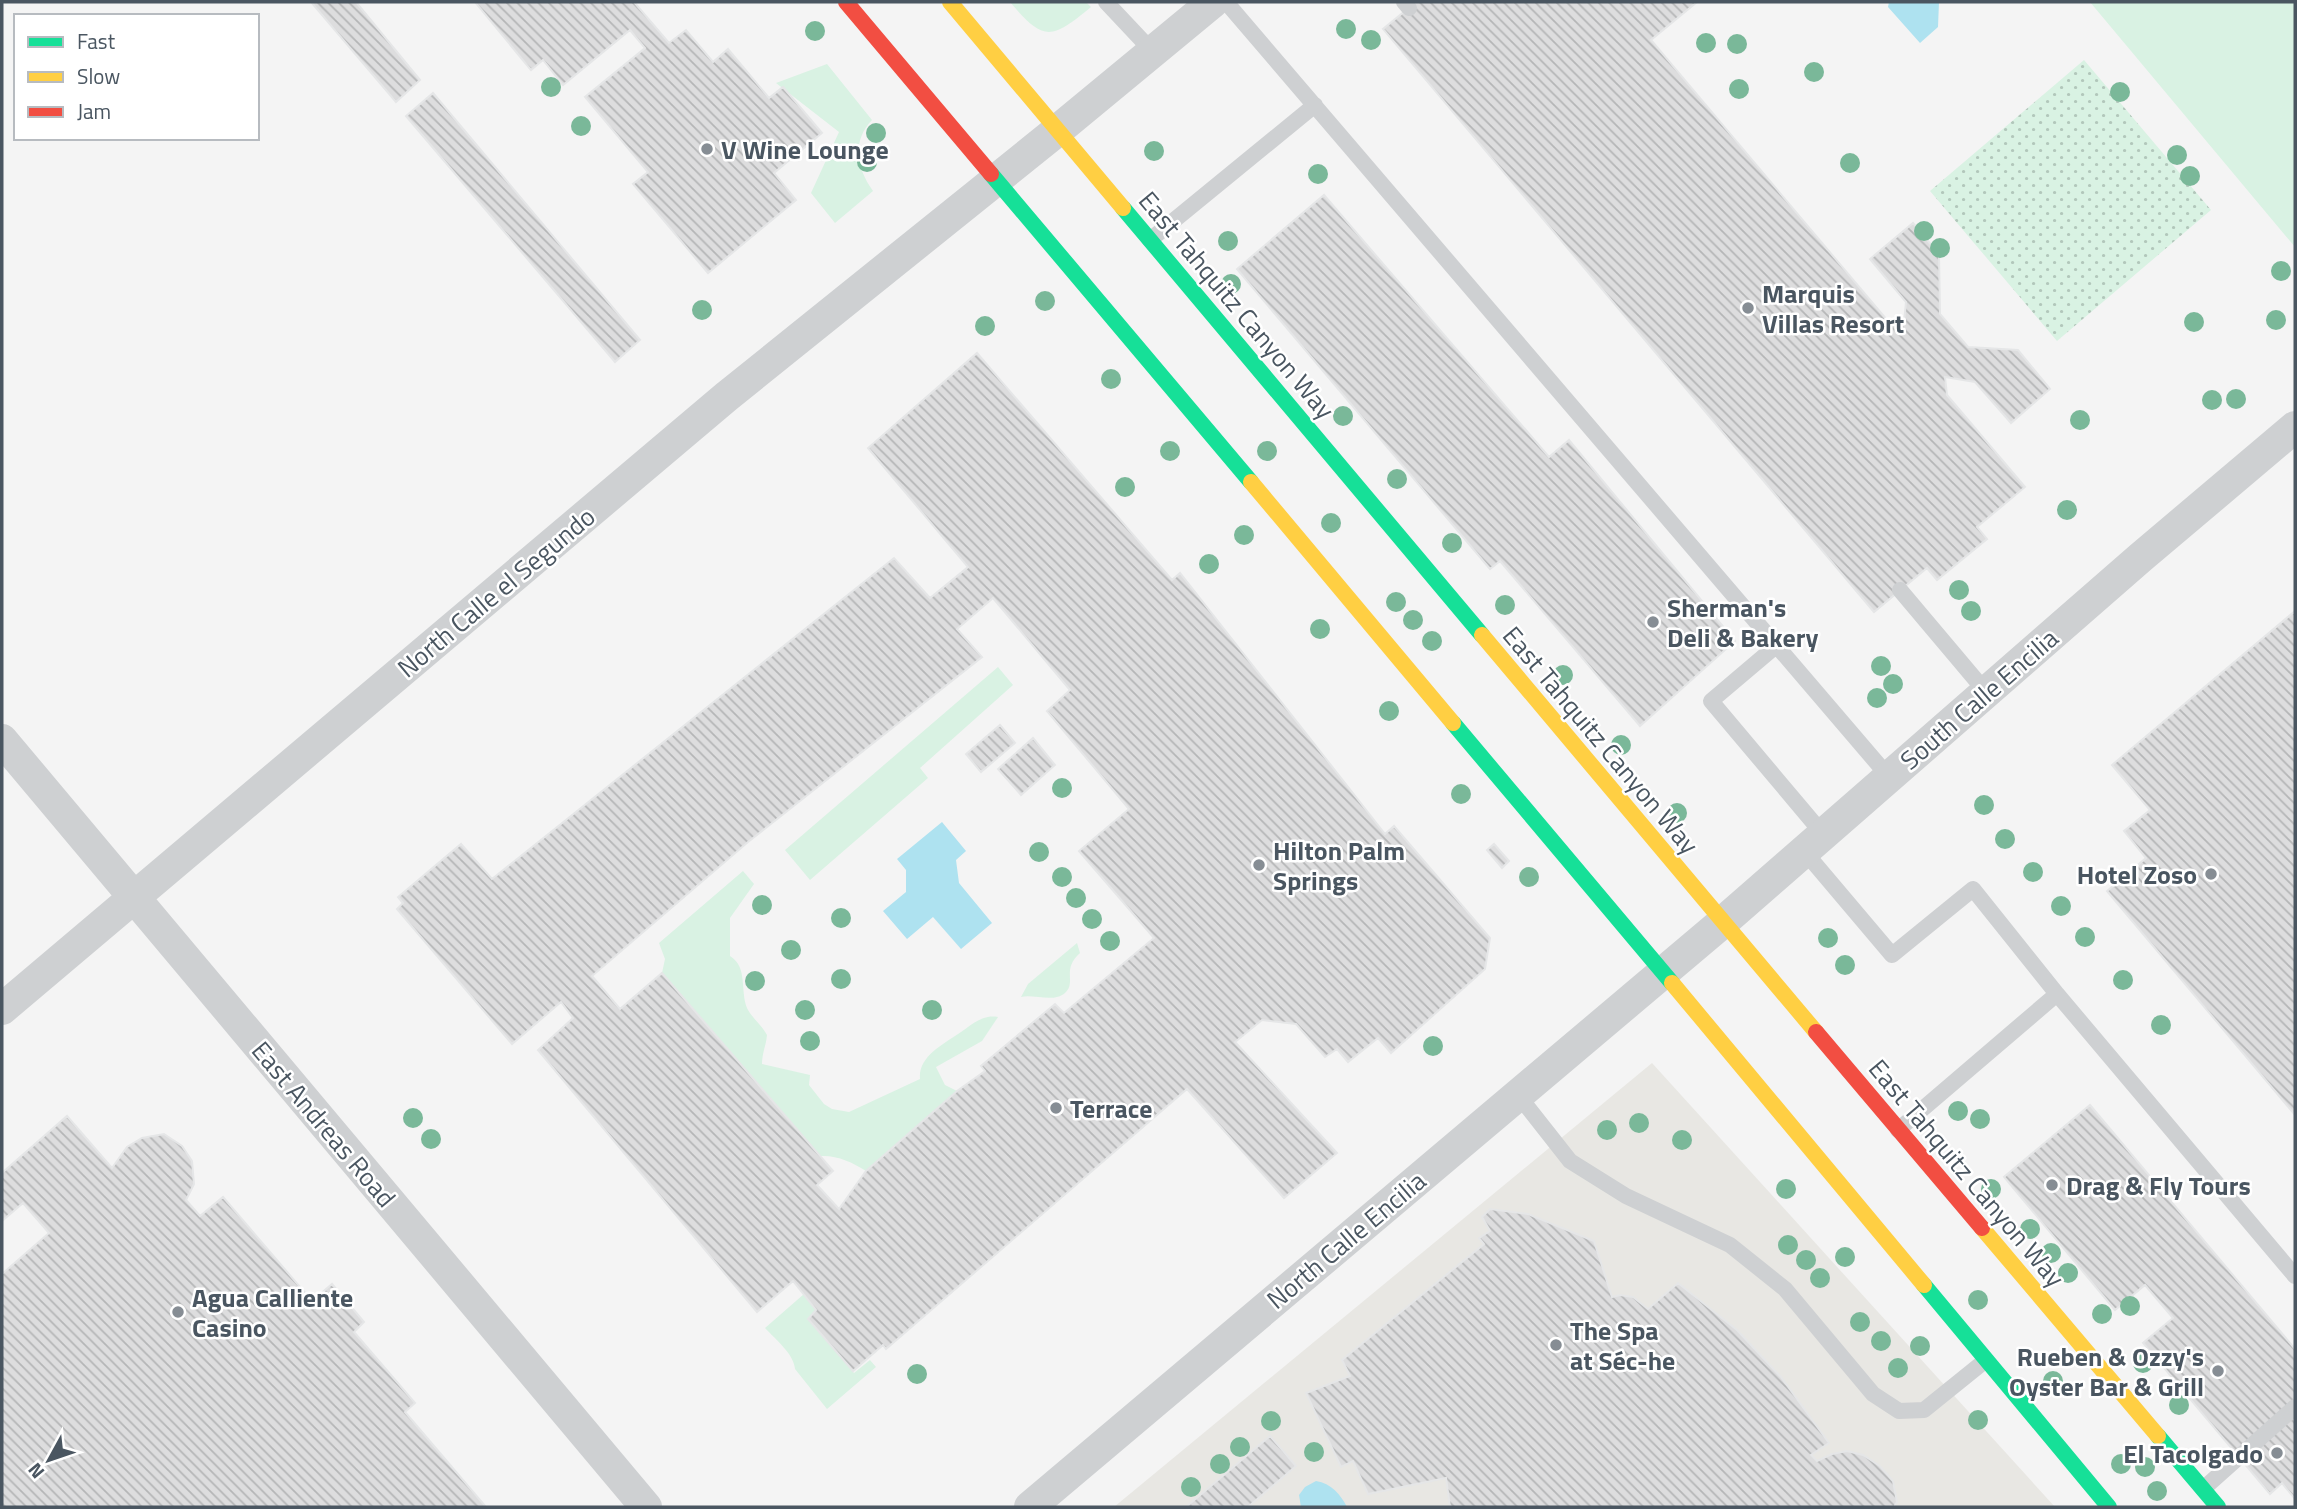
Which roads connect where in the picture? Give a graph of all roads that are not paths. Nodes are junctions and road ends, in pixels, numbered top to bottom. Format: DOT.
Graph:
graph roads {
  1 [pos="846,2"];
  2 [pos="950,2"];
  3 [pos="1106,2"];
  4 [pos="1213,2"];
  5 [pos="1226,2"];
  6 [pos="1153,52"];
  7 [pos="1315,105"];
  8 [pos="1058,130"];
  9 [pos="995,180"];
  10 [pos="1150,240"];
  11 [pos="2295,427"];
  12 [pos="1900,590"];
  13 [pos="1777,645"];
  14 [pos="1986,692"];
  15 [pos="2,740"];
  16 [pos="1889,777"];
  17 [pos="1814,843"];
  18 [pos="134,897"];
  19 [pos="1723,922"];
  20 [pos="1663,972"];
  21 [pos="2057,994"];
  22 [pos="2,1009"];
  23 [pos="1518,1095"];
  24 [pos="1898,1130"];
  25 [pos="2295,1276"];
  26 [pos="1986,1360"];
  27 [pos="2295,1407"];
  28 [pos="2203,1489"];
  29 [pos="646,1507"];
  30 [pos="1030,1507"];
  31 [pos="2109,1507"];
  32 [pos="2218,1507"];
  1 -- 9 [label="main road"];
  2 -- 8 [label="main road, East Tahquitz Canyon Way"];
  3 -- 6 [label="lane"];
  4 -- 6 [label="street, North Calle el Segundo"];
  5 -- 7 [label="lane"];
  6 -- 8 [label="street, North Calle el Segundo"];
  7 -- 10 [label="lane"];
  7 -- 13 [label="lane"];
  8 -- 9 [label="street, North Calle el Segundo"];
  8 -- 10 [label="main road, East Tahquitz Canyon Way"];
  9 -- 18 [label="street, North Calle el Segundo"];
  9 -- 20 [label="main road"];
  10 -- 19 [label="main road, East Tahquitz Canyon Way"];
  11 -- 14 [label="street, South Calle Encilia"];
  12 -- 14 [label="lane"];
  13 -- 16 [label="lane"];
  13 -- 17 [label="lane"];
  14 -- 16 [label="street, South Calle Encilia"];
  15 -- 18 [label="street, East Andreas Road"];
  16 -- 17 [label="street, South Calle Encilia"];
  17 -- 19 [label="street, South Calle Encilia"];
  17 -- 21 [label="lane"];
  18 -- 22 [label="street, North Calle el Segundo"];
  18 -- 29 [label="street, East Andreas Road"];
  19 -- 20 [label="street, South Calle Encilia"];
  19 -- 24 [label="main road, East Tahquitz Canyon Way"];
  20 -- 23 [label="street, North Calle Encilia"];
  20 -- 26 [label="main road"];
  21 -- 24 [label="lane"];
  21 -- 25 [label="lane"];
  23 -- 26 [label="lane"];
  23 -- 30 [label="street, North Calle Encilia"];
  24 -- 28 [label="main road, East Tahquitz Canyon Way"];
  26 -- 31 [label="main road"];
  27 -- 28 [label="lane"];
  28 -- 32 [label="main road, East Tahquitz Canyon Way"];
}
